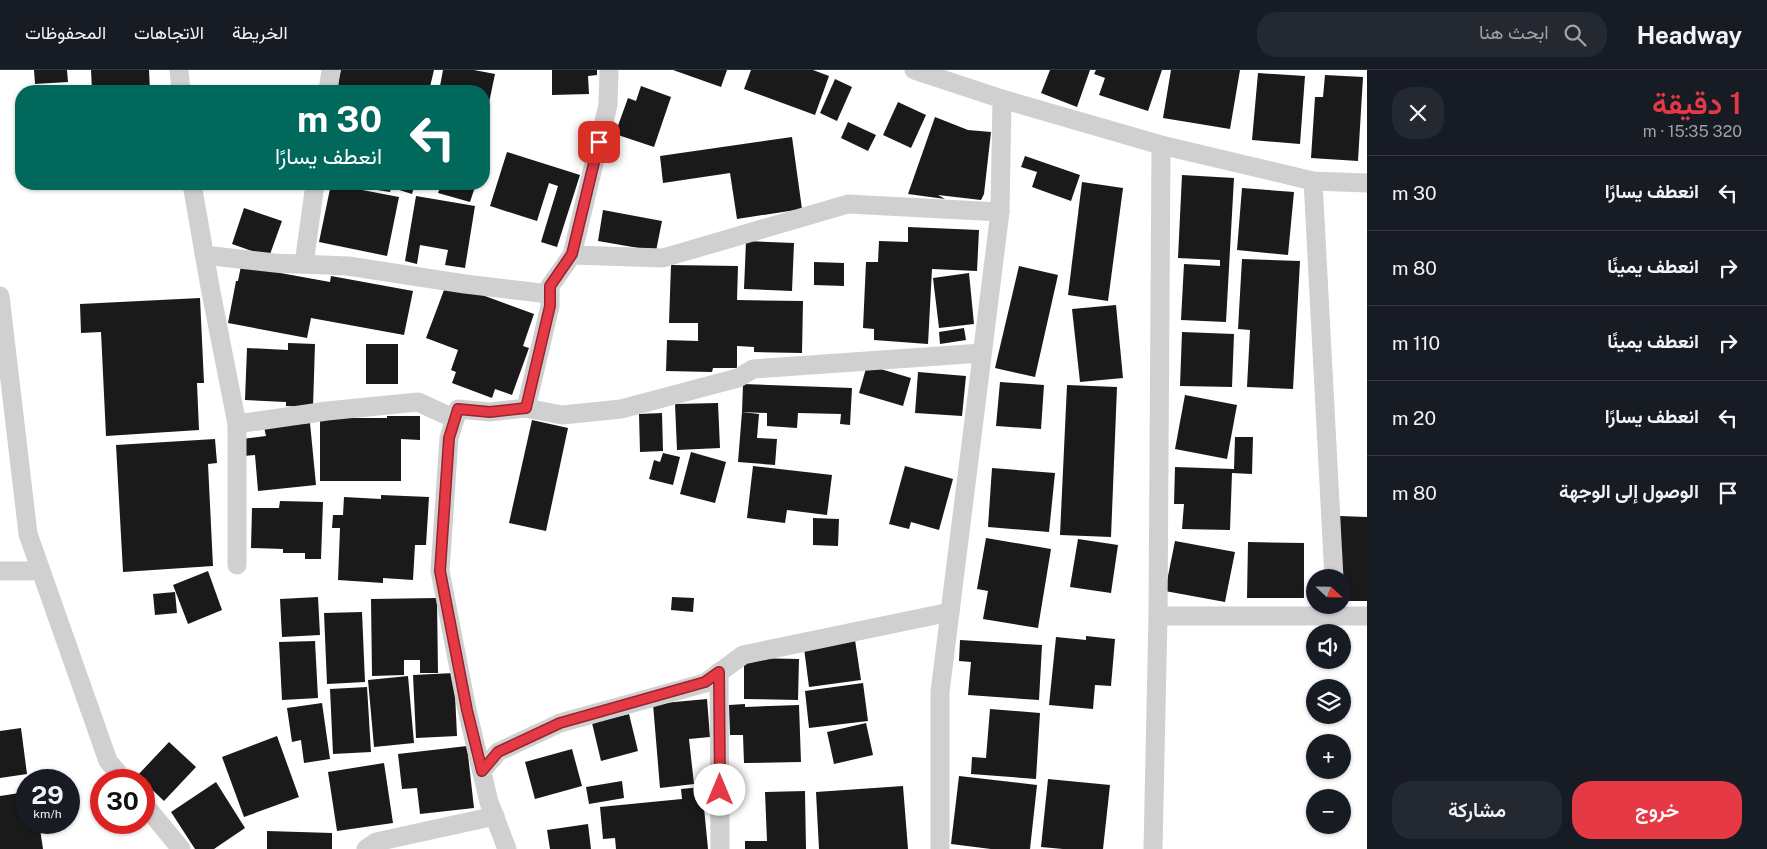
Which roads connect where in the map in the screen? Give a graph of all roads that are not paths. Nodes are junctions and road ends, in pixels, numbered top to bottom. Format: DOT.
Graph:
graph roads {
  1 [pos="178,70"];
  2 [pos="331,70"];
  3 [pos="609,70"];
  4 [pos="914,70"];
  5 [pos="180,85"];
  6 [pos="329,85"];
  7 [pos="1002,99"];
  8 [pos="1161,145"];
  9 [pos="1313,181"];
  10 [pos="1367,183"];
  11 [pos="193,190"];
  12 [pos="314,190"];
  13 [pos="1000,212"];
  14 [pos="572,254"];
  15 [pos="204,255"];
  16 [pos="304,264"];
  17 [pos="0,296"];
  18 [pos="550,296"];
  19 [pos="982,353"];
  20 [pos="526,408"];
  21 [pos="455,419"];
  22 [pos="238,424"];
  23 [pos="236,565"];
  24 [pos="1334,569"];
  25 [pos="0,571"];
  26 [pos="41,571"];
  27 [pos="1306,611"];
  28 [pos="950,612"];
  29 [pos="1351,613"];
  30 [pos="1158,616"];
  31 [pos="1367,616"];
  32 [pos="719,672"];
  33 [pos="115,769"];
  34 [pos="482,771"];
  35 [pos="495,816"];
  36 [pos="155,818"];
  37 [pos="176,846"];
  38 [pos="366,849"];
  39 [pos="507,849"];
  40 [pos="720,849"];
  41 [pos="940,849"];
  42 [pos="1153,849"];
  1 -- 5 [label="street"];
  2 -- 6 [label="street"];
  3 -- 14 [label="street"];
  4 -- 7 [label="street"];
  7 -- 8 [label="street"];
  7 -- 13 [label="street"];
  8 -- 9 [label="street"];
  8 -- 30 [label="street"];
  9 -- 10 [label="street"];
  9 -- 24 [label="street"];
  11 -- 15 [label="street"];
  12 -- 16 [label="street"];
  13 -- 14 [label="street"];
  13 -- 19 [label="street"];
  14 -- 18 [label="street"];
  15 -- 16 [label="street"];
  15 -- 22 [label="street"];
  16 -- 18 [label="street"];
  17 -- 26 [label="street"];
  18 -- 20 [label="street"];
  19 -- 20 [label="street"];
  19 -- 28 [label="street"];
  20 -- 21 [label="street"];
  21 -- 22 [label="street"];
  21 -- 34 [label="street"];
  22 -- 23 [label="street"];
  25 -- 26 [label="street"];
  26 -- 33 [label="street"];
  27 -- 30 [label="street"];
  28 -- 32 [label="street"];
  28 -- 41 [label="street"];
  29 -- 31 [label="street"];
  30 -- 42 [label="street"];
  32 -- 34 [label="street"];
  32 -- 40 [label="street"];
  34 -- 35 [label="street"];
  35 -- 38 [label="street"];
  35 -- 39 [label="street"];
  36 -- 37 [label="street"];
}
